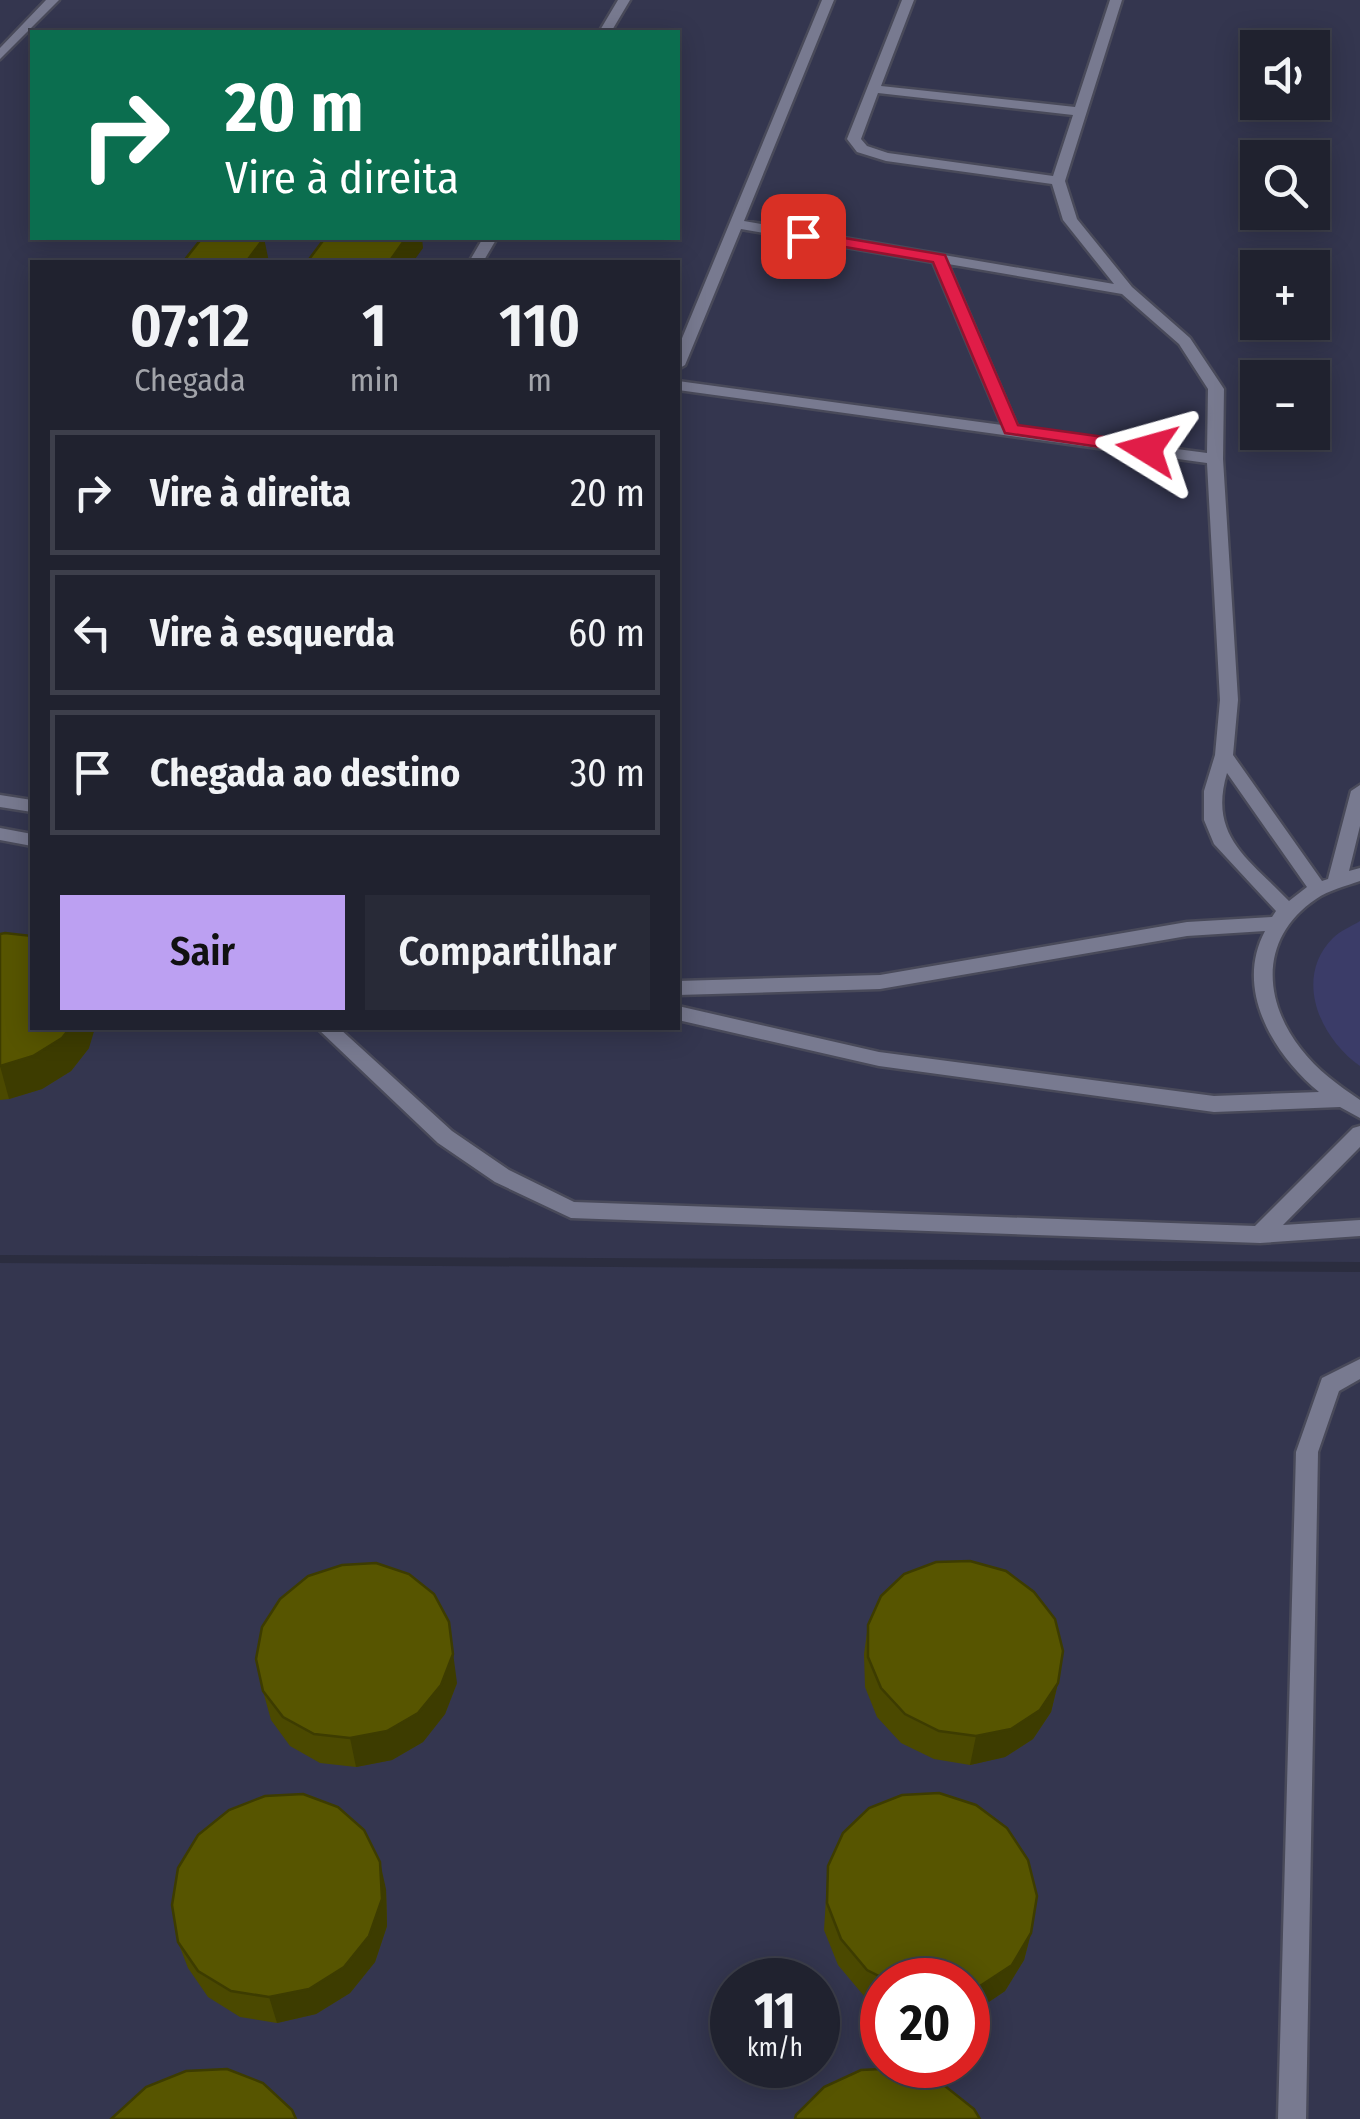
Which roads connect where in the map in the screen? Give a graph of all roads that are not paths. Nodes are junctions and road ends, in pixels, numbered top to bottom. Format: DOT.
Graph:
graph roads {
  1 [pos="53,0"];
  2 [pos="624,0"];
  3 [pos="828,0"];
  4 [pos="908,0"];
  5 [pos="1116,0"];
  6 [pos="606,30"];
  7 [pos="0,56"];
  8 [pos="873,89"];
  9 [pos="1081,112"];
  10 [pos="1058,181"];
  11 [pos="736,224"];
  12 [pos="939,258"];
  13 [pos="1127,290"];
  14 [pos="680,360"];
  15 [pos="680,386"];
  16 [pos="1011,429"];
  17 [pos="1215,458"];
  18 [pos="1224,755"];
  19 [pos="1360,790"];
  20 [pos="0,801"];
  21 [pos="30,806"];
  22 [pos="0,834"];
  23 [pos="30,840"];
  24 [pos="1360,874"];
  25 [pos="1337,880"];
  26 [pos="1318,888"];
  27 [pos="1283,917"];
  28 [pos="680,988"];
  29 [pos="680,1014"];
  30 [pos="330,1030"];
  31 [pos="1350,1105"];
  32 [pos="1360,1134"];
  33 [pos="1360,1228"];
  34 [pos="1260,1235"];
  35 [pos="1360,1368"];
  36 [pos="1292,2119"];
  1 -- 7 [label="lane"];
  2 -- 6 [label="lane"];
  3 -- 11 [label="lane"];
  4 -- 8 [label="lane"];
  5 -- 9 [label="lane"];
  8 -- 9 [label="lane"];
  8 -- 10 [label="lane"];
  9 -- 10 [label="lane"];
  10 -- 13 [label="lane"];
  11 -- 12 [label="lane"];
  11 -- 14 [label="lane"];
  12 -- 13 [label="lane"];
  12 -- 16 [label="lane"];
  13 -- 17 [label="lane"];
  15 -- 16 [label="lane"];
  16 -- 17 [label="lane"];
  17 -- 18 [label="lane"];
  18 -- 26 [label="lane"];
  18 -- 27 [label="lane"];
  19 -- 25 [label="lane"];
  20 -- 21 [label="lane"];
  22 -- 23 [label="lane"];
  24 -- 25 [label="lane"];
  25 -- 26 [label="lane"];
  26 -- 27 [label="lane"];
  27 -- 28 [label="lane"];
  27 -- 31 [label="lane"];
  29 -- 31 [label="lane"];
  30 -- 34 [label="lane"];
  32 -- 34 [label="lane"];
  33 -- 34 [label="lane"];
  35 -- 36 [label="lane"];
}
